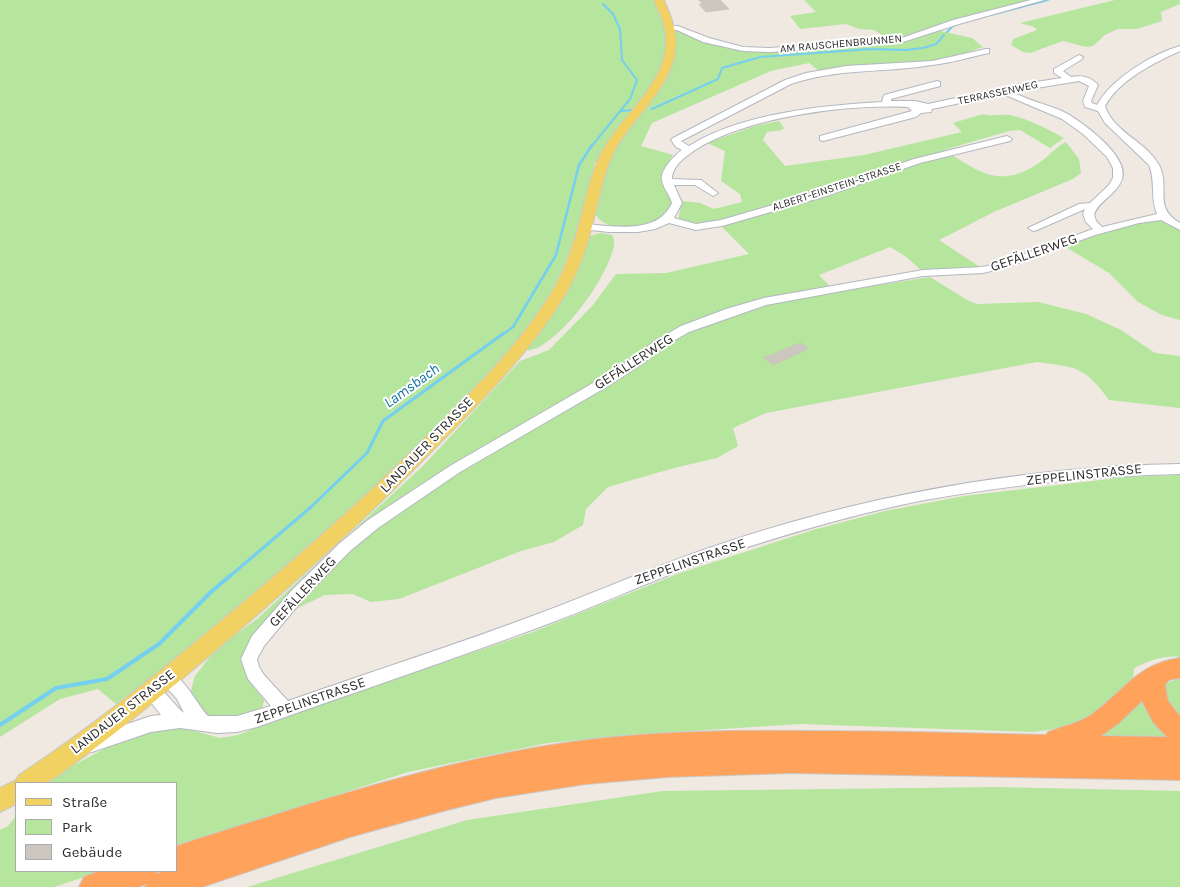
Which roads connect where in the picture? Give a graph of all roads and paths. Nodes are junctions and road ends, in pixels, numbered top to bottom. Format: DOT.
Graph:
graph roads {
  1 [pos="659,0"];
  2 [pos="1040,0"];
  3 [pos="670,28"];
  4 [pos="1180,48"];
  5 [pos="986,51"];
  6 [pos="1079,56"];
  7 [pos="1069,79"];
  8 [pos="937,84"];
  9 [pos="1004,91"];
  10 [pos="888,104"];
  11 [pos="920,108"];
  12 [pos="1101,109"];
  13 [pos="823,138"];
  14 [pos="1007,139"];
  15 [pos="688,149"];
  16 [pos="668,182"];
  17 [pos="713,193"];
  18 [pos="1092,206"];
  19 [pos="1164,216"];
  20 [pos="667,219"];
  21 [pos="585,227"];
  22 [pos="1180,227"];
  23 [pos="1033,228"];
  24 [pos="1101,230"];
  25 [pos="1180,469"];
  26 [pos="1180,668"];
  27 [pos="1154,676"];
  28 [pos="159,685"];
  29 [pos="284,710"];
  30 [pos="180,720"];
  31 [pos="210,723"];
  32 [pos="1180,732"];
  33 [pos="1010,746"];
  34 [pos="1180,749"];
  35 [pos="73,751"];
  36 [pos="1180,768"];
  37 [pos="28,782"];
  38 [pos="15,792"];
  39 [pos="0,801"];
  40 [pos="178,859"];
  41 [pos="140,872"];
  42 [pos="94,887"];
  43 [pos="160,887"];
  1 -- 3 [label="main road, LANDAUER STRASSE"];
  2 -- 3 [label="street, AM RAUSCHENBRUNNEN"];
  3 -- 21 [label="main road, LANDAUER STRASSE"];
  4 -- 12 [label="street"];
  5 -- 15 [label="street"];
  6 -- 7 [label="street"];
  7 -- 9 [label="street, TERRASSENWEG"];
  7 -- 12 [label="street, TERRASSENWEG"];
  8 -- 10 [label="street"];
  9 -- 11 [label="street, TERRASSENWEG"];
  9 -- 18 [label="street"];
  10 -- 11 [label="street"];
  10 -- 15 [label="street"];
  11 -- 13 [label="street, TERRASSENWEG"];
  12 -- 19 [label="street"];
  14 -- 20 [label="street, ALBERT-EINSTEIN-STRASSE"];
  15 -- 16 [label="street"];
  16 -- 17 [label="street"];
  16 -- 20 [label="street"];
  18 -- 23 [label="street"];
  18 -- 24 [label="street"];
  19 -- 22 [label="street"];
  19 -- 24 [label="street, GEFÄLLERWEG"];
  20 -- 21 [label="street"];
  21 -- 28 [label="main road, LANDAUER STRASSE"];
  24 -- 29 [label="street, GEFÄLLERWEG"];
  25 -- 29 [label="street, ZEPPELINSTRASSE"];
  26 -- 27 [label="highway"];
  27 -- 32 [label="highway"];
  27 -- 33 [label="highway"];
  28 -- 30 [label="street"];
  28 -- 31 [label="street"];
  28 -- 35 [label="main road, LANDAUER STRASSE"];
  29 -- 31 [label="street, ZEPPELINSTRASSE"];
  30 -- 31 [label="street, ZEPPELINSTRASSE"];
  30 -- 35 [label="street, ZEPPELINSTRASSE"];
  33 -- 34 [label="highway"];
  33 -- 40 [label="highway"];
  35 -- 37 [label="main road, LANDAUER STRASSE"];
  36 -- 43 [label="highway"];
  38 -- 39 [label="main road"];
  41 -- 42 [label="highway"];
}
